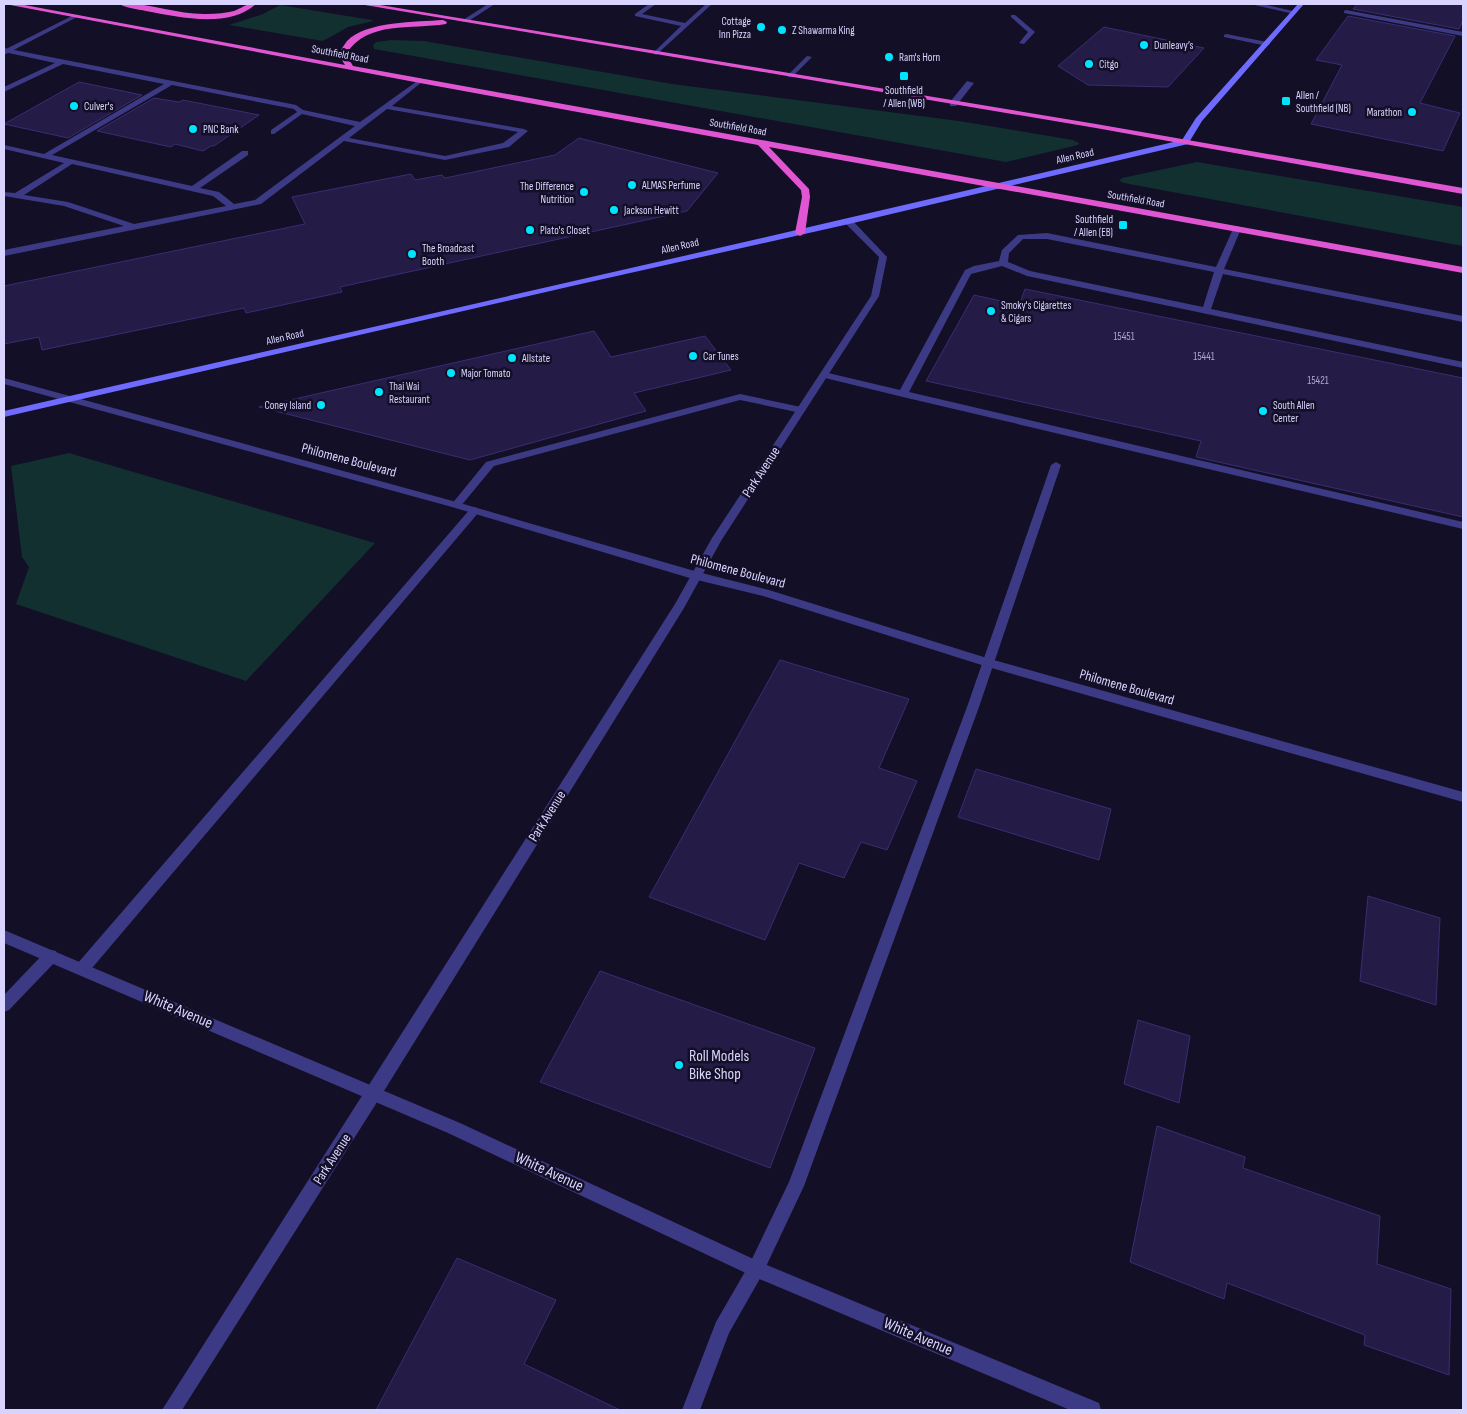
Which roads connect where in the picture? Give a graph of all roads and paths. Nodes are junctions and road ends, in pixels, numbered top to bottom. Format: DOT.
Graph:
graph roads {
  1 [pos="9,4"];
  2 [pos="123,4"];
  3 [pos="252,4"];
  4 [pos="362,4"];
  5 [pos="492,4"];
  6 [pos="653,4"];
  7 [pos="709,4"];
  8 [pos="1253,4"];
  9 [pos="1301,4"];
  10 [pos="1294,12"];
  11 [pos="1346,12"];
  12 [pos="76,16"];
  13 [pos="1013,16"];
  14 [pos="463,21"];
  15 [pos="686,25"];
  16 [pos="1463,34"];
  17 [pos="1226,36"];
  18 [pos="1022,43"];
  19 [pos="1267,44"];
  20 [pos="5,51"];
  21 [pos="656,53"];
  22 [pos="809,57"];
  23 [pos="62,62"];
  24 [pos="350,67"];
  25 [pos="790,76"];
  26 [pos="420,81"];
  27 [pos="170,83"];
  28 [pos="970,83"];
  29 [pos="4,90"];
  30 [pos="953,104"];
  31 [pos="387,107"];
  32 [pos="301,112"];
  33 [pos="362,125"];
  34 [pos="274,132"];
  35 [pos="343,139"];
  36 [pos="761,142"];
  37 [pos="1185,142"];
  38 [pos="4,147"];
  39 [pos="245,153"];
  40 [pos="46,156"];
  41 [pos="70,162"];
  42 [pos="1000,186"];
  43 [pos="194,189"];
  44 [pos="1463,191"];
  45 [pos="4,194"];
  46 [pos="16,197"];
  47 [pos="232,207"];
  48 [pos="849,222"];
  49 [pos="135,227"];
  50 [pos="1237,229"];
  51 [pos="800,233"];
  52 [pos="5,252"];
  53 [pos="1003,264"];
  54 [pos="1463,269"];
  55 [pos="1219,271"];
  56 [pos="1206,311"];
  57 [pos="1463,319"];
  58 [pos="1463,365"];
  59 [pos="824,375"];
  60 [pos="4,381"];
  61 [pos="903,394"];
  62 [pos="67,398"];
  63 [pos="801,410"];
  64 [pos="4,414"];
  65 [pos="1056,465"];
  66 [pos="456,505"];
  67 [pos="474,510"];
  68 [pos="1463,526"];
  69 [pos="697,576"];
  70 [pos="988,663"];
  71 [pos="1463,797"];
  72 [pos="4,936"];
  73 [pos="51,956"];
  74 [pos="82,969"];
  75 [pos="4,1005"];
  76 [pos="374,1094"];
  77 [pos="756,1269"];
  78 [pos="171,1410"];
  79 [pos="691,1410"];
  80 [pos="1092,1410"];
  1 -- 12 [label="highway, Southfield Road"];
  2 -- 3 [label="highway"];
  4 -- 14 [label="highway"];
  5 -- 14 [label="street"];
  6 -- 15 [label="street"];
  7 -- 15 [label="street"];
  8 -- 10 [label="street"];
  9 -- 10 [label="main road"];
  10 -- 19 [label="main road"];
  11 -- 16 [label="street"];
  12 -- 20 [label="street"];
  12 -- 24 [label="highway, Southfield Road"];
  13 -- 18 [label="street"];
  14 -- 21 [label="highway"];
  14 -- 24 [label="highway"];
  15 -- 21 [label="street"];
  17 -- 19 [label="street"];
  19 -- 37 [label="main road"];
  20 -- 23 [label="street"];
  21 -- 25 [label="highway"];
  22 -- 25 [label="street"];
  23 -- 27 [label="street"];
  23 -- 29 [label="street"];
  24 -- 26 [label="highway, Southfield Road"];
  25 -- 30 [label="highway"];
  26 -- 31 [label="street"];
  26 -- 36 [label="highway, Southfield Road"];
  27 -- 32 [label="street"];
  27 -- 40 [label="street"];
  28 -- 30 [label="street"];
  30 -- 37 [label="highway"];
  31 -- 33 [label="street"];
  31 -- 35 [label="street"];
  32 -- 33 [label="street"];
  32 -- 34 [label="street"];
  33 -- 35 [label="street"];
  35 -- 47 [label="street"];
  36 -- 42 [label="highway, Southfield Road"];
  36 -- 51 [label="highway"];
  37 -- 42 [label="main road, Allen Road"];
  37 -- 44 [label="highway"];
  38 -- 40 [label="street"];
  39 -- 43 [label="street"];
  40 -- 41 [label="street"];
  41 -- 43 [label="street"];
  41 -- 46 [label="street"];
  42 -- 48 [label="main road, Allen Road"];
  42 -- 50 [label="highway, Southfield Road"];
  43 -- 47 [label="street"];
  45 -- 46 [label="street"];
  46 -- 49 [label="street"];
  47 -- 49 [label="street"];
  48 -- 51 [label="main road, Allen Road"];
  48 -- 59 [label="street, Park Avenue"];
  49 -- 52 [label="street"];
  50 -- 54 [label="highway, Southfield Road"];
  50 -- 55 [label="street"];
  51 -- 62 [label="main road, Allen Road"];
  53 -- 55 [label="street"];
  53 -- 56 [label="street"];
  53 -- 61 [label="street"];
  55 -- 56 [label="street"];
  55 -- 57 [label="street"];
  56 -- 58 [label="street"];
  59 -- 61 [label="street"];
  59 -- 63 [label="street, Park Avenue"];
  60 -- 62 [label="street, Philomene Boulevard"];
  61 -- 68 [label="street"];
  62 -- 64 [label="main road, Allen Road"];
  62 -- 66 [label="street, Philomene Boulevard"];
  63 -- 66 [label="street"];
  63 -- 69 [label="street, Park Avenue"];
  65 -- 70 [label="street"];
  66 -- 67 [label="street, Philomene Boulevard"];
  67 -- 69 [label="street, Philomene Boulevard"];
  67 -- 74 [label="street"];
  69 -- 70 [label="street, Philomene Boulevard"];
  69 -- 76 [label="street, Park Avenue"];
  70 -- 71 [label="street, Philomene Boulevard"];
  70 -- 77 [label="street"];
  72 -- 73 [label="street, White Avenue"];
  73 -- 74 [label="street, White Avenue"];
  73 -- 75 [label="street"];
  74 -- 76 [label="street, White Avenue"];
  76 -- 77 [label="street, White Avenue"];
  76 -- 78 [label="street, Park Avenue"];
  77 -- 79 [label="street"];
  77 -- 80 [label="street, White Avenue"];
}
